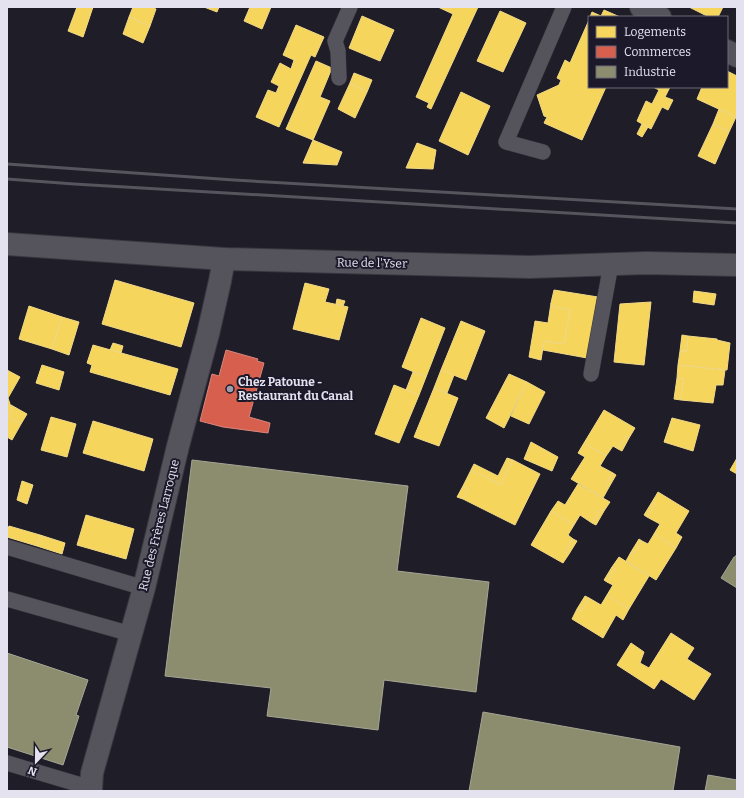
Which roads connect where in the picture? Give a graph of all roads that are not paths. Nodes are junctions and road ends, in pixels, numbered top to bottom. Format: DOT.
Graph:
graph roads {
  1 [pos="350,7"];
  2 [pos="564,7"];
  3 [pos="641,7"];
  4 [pos="658,16"];
  5 [pos="339,78"];
  6 [pos="543,152"];
  7 [pos="7,244"];
  8 [pos="224,259"];
  9 [pos="611,264"];
  10 [pos="737,265"];
  11 [pos="591,374"];
  12 [pos="7,547"];
  13 [pos="144,588"];
  14 [pos="7,599"];
  15 [pos="131,634"];
  16 [pos="7,763"];
  17 [pos="91,789"];
  1 -- 5 [label="lane"];
  2 -- 6 [label="lane"];
  3 -- 4 [label="street"];
  7 -- 8 [label="street, Rue de l'Yser"];
  8 -- 9 [label="street, Rue de l'Yser"];
  8 -- 13 [label="street, Rue des Frères Larroque"];
  9 -- 10 [label="street, Rue de l'Yser"];
  9 -- 11 [label="lane"];
  12 -- 13 [label="lane"];
  13 -- 15 [label="street, Rue des Frères Larroque"];
  14 -- 15 [label="lane"];
  15 -- 17 [label="street, Rue des Frères Larroque"];
  16 -- 17 [label="lane"];
}
